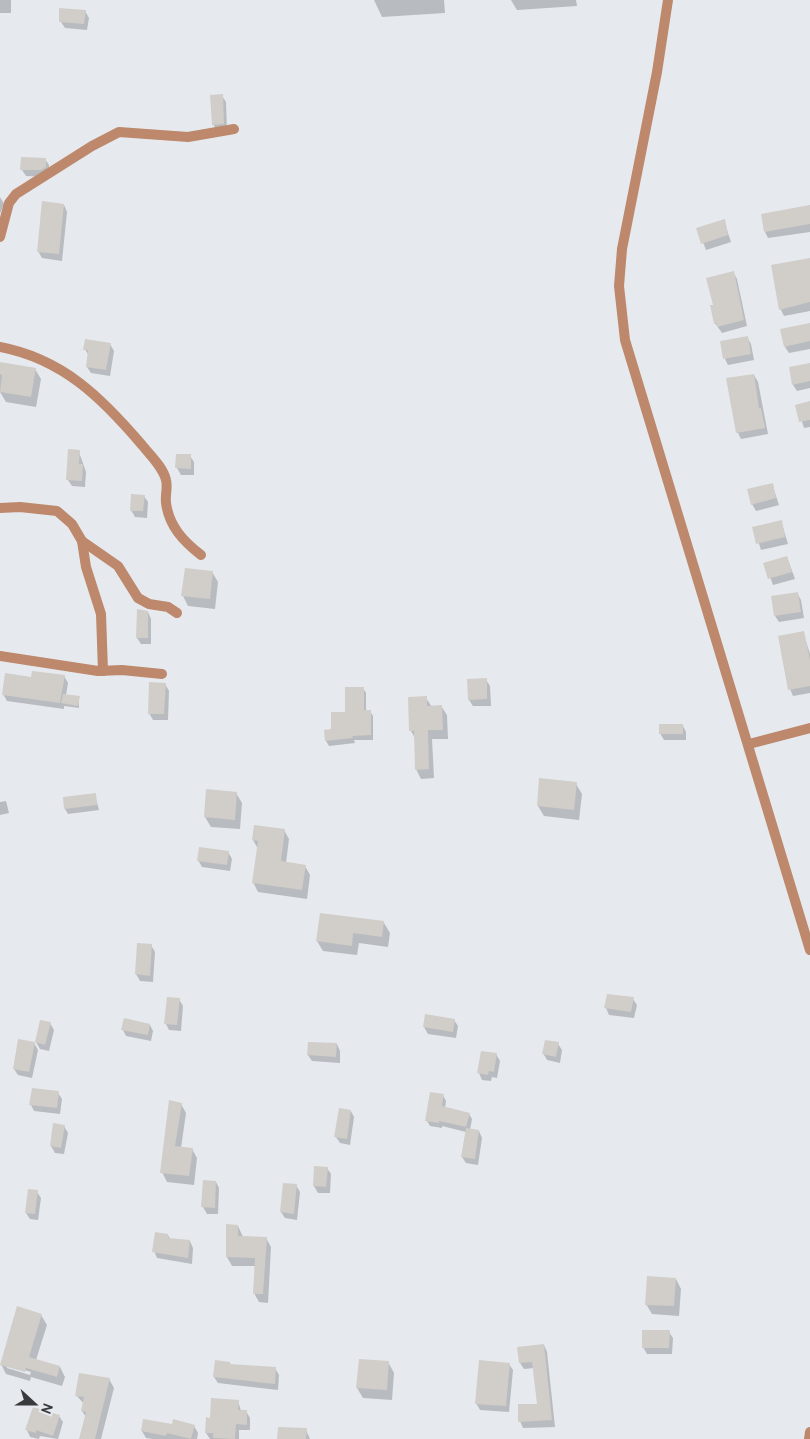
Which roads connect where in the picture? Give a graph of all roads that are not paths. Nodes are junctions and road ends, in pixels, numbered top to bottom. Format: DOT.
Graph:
graph roads {
  1 [pos="668,0"];
  2 [pos="234,129"];
  3 [pos="0,238"];
  4 [pos="0,347"];
  5 [pos="0,508"];
  6 [pos="82,541"];
  7 [pos="201,555"];
  8 [pos="177,613"];
  9 [pos="0,656"];
  10 [pos="103,671"];
  11 [pos="162,674"];
  12 [pos="810,728"];
  13 [pos="748,744"];
  14 [pos="810,950"];
  15 [pos="810,1432"];
  16 [pos="809,1439"];
  1 -- 13 [label="street"];
  2 -- 3 [label="street"];
  4 -- 7 [label="street"];
  5 -- 6 [label="street"];
  6 -- 8 [label="street"];
  6 -- 10 [label="street"];
  9 -- 10 [label="street"];
  10 -- 11 [label="street"];
  12 -- 13 [label="street"];
  13 -- 14 [label="street"];
  15 -- 16 [label="street"];
}
